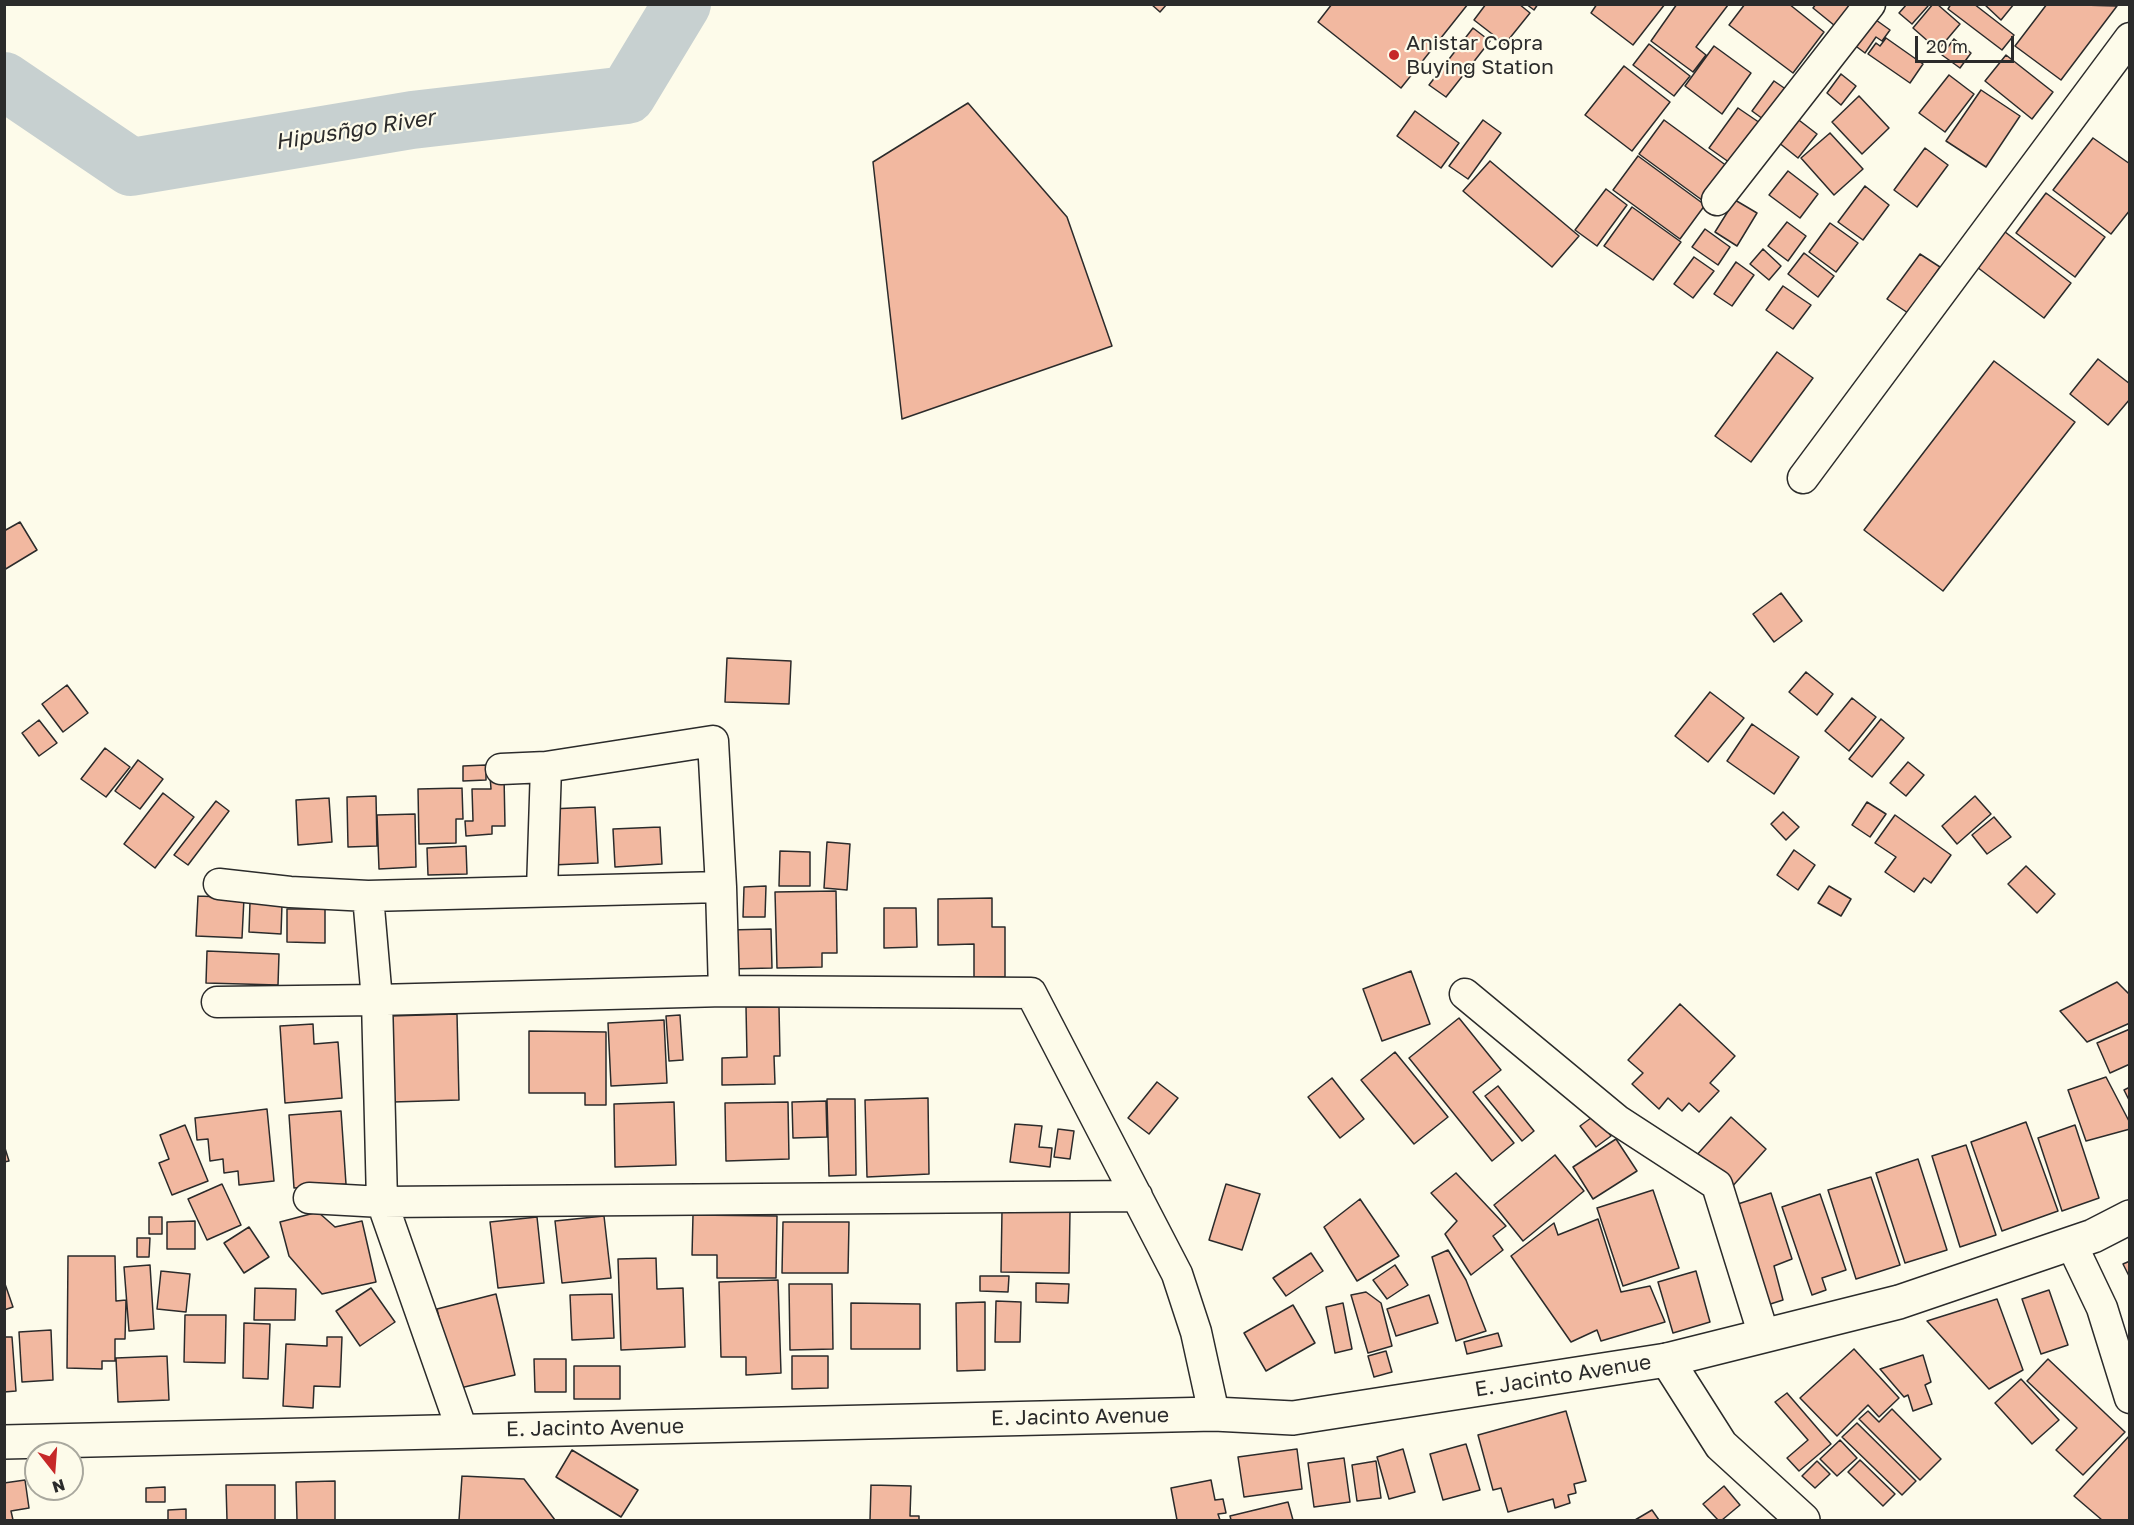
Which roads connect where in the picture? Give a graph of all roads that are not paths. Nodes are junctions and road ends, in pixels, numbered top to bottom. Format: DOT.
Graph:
graph roads {
  1 [pos="1870,4"];
  2 [pos="2130,38"];
  3 [pos="1717,200"];
  4 [pos="1803,478"];
  5 [pos="546,767"];
  6 [pos="501,769"];
  7 [pos="219,884"];
  8 [pos="721,886"];
  9 [pos="542,890"];
  10 [pos="368,896"];
  11 [pos="724,991"];
  12 [pos="1465,994"];
  13 [pos="377,1000"];
  14 [pos="217,1002"];
  15 [pos="1137,1196"];
  16 [pos="309,1198"];
  17 [pos="382,1202"];
  18 [pos="2130,1217"];
  19 [pos="2071,1243"];
  20 [pos="1764,1336"];
  21 [pos="1667,1360"];
  22 [pos="2130,1398"];
  23 [pos="1214,1414"];
  24 [pos="462,1431"];
  25 [pos="4,1442"];
  26 [pos="1803,1521"];
  1 -- 3 [label="street"];
  2 -- 4 [label="street"];
  5 -- 6 [label="street"];
  5 -- 8 [label="street"];
  5 -- 9 [label="street"];
  7 -- 10 [label="street"];
  8 -- 9 [label="street"];
  8 -- 11 [label="street"];
  9 -- 10 [label="street"];
  10 -- 13 [label="street"];
  11 -- 13 [label="street"];
  11 -- 15 [label="street"];
  12 -- 20 [label="street"];
  13 -- 14 [label="street"];
  13 -- 17 [label="street"];
  15 -- 17 [label="street"];
  15 -- 23 [label="street"];
  16 -- 17 [label="street"];
  17 -- 24 [label="street"];
  18 -- 19 [label="main road, E. Jacinto Avenue"];
  19 -- 20 [label="main road, E. Jacinto Avenue"];
  19 -- 22 [label="street"];
  20 -- 21 [label="main road, E. Jacinto Avenue"];
  21 -- 23 [label="main road, E. Jacinto Avenue"];
  21 -- 26 [label="main road"];
  23 -- 24 [label="main road, E. Jacinto Avenue"];
  24 -- 25 [label="main road, E. Jacinto Avenue"];
}
